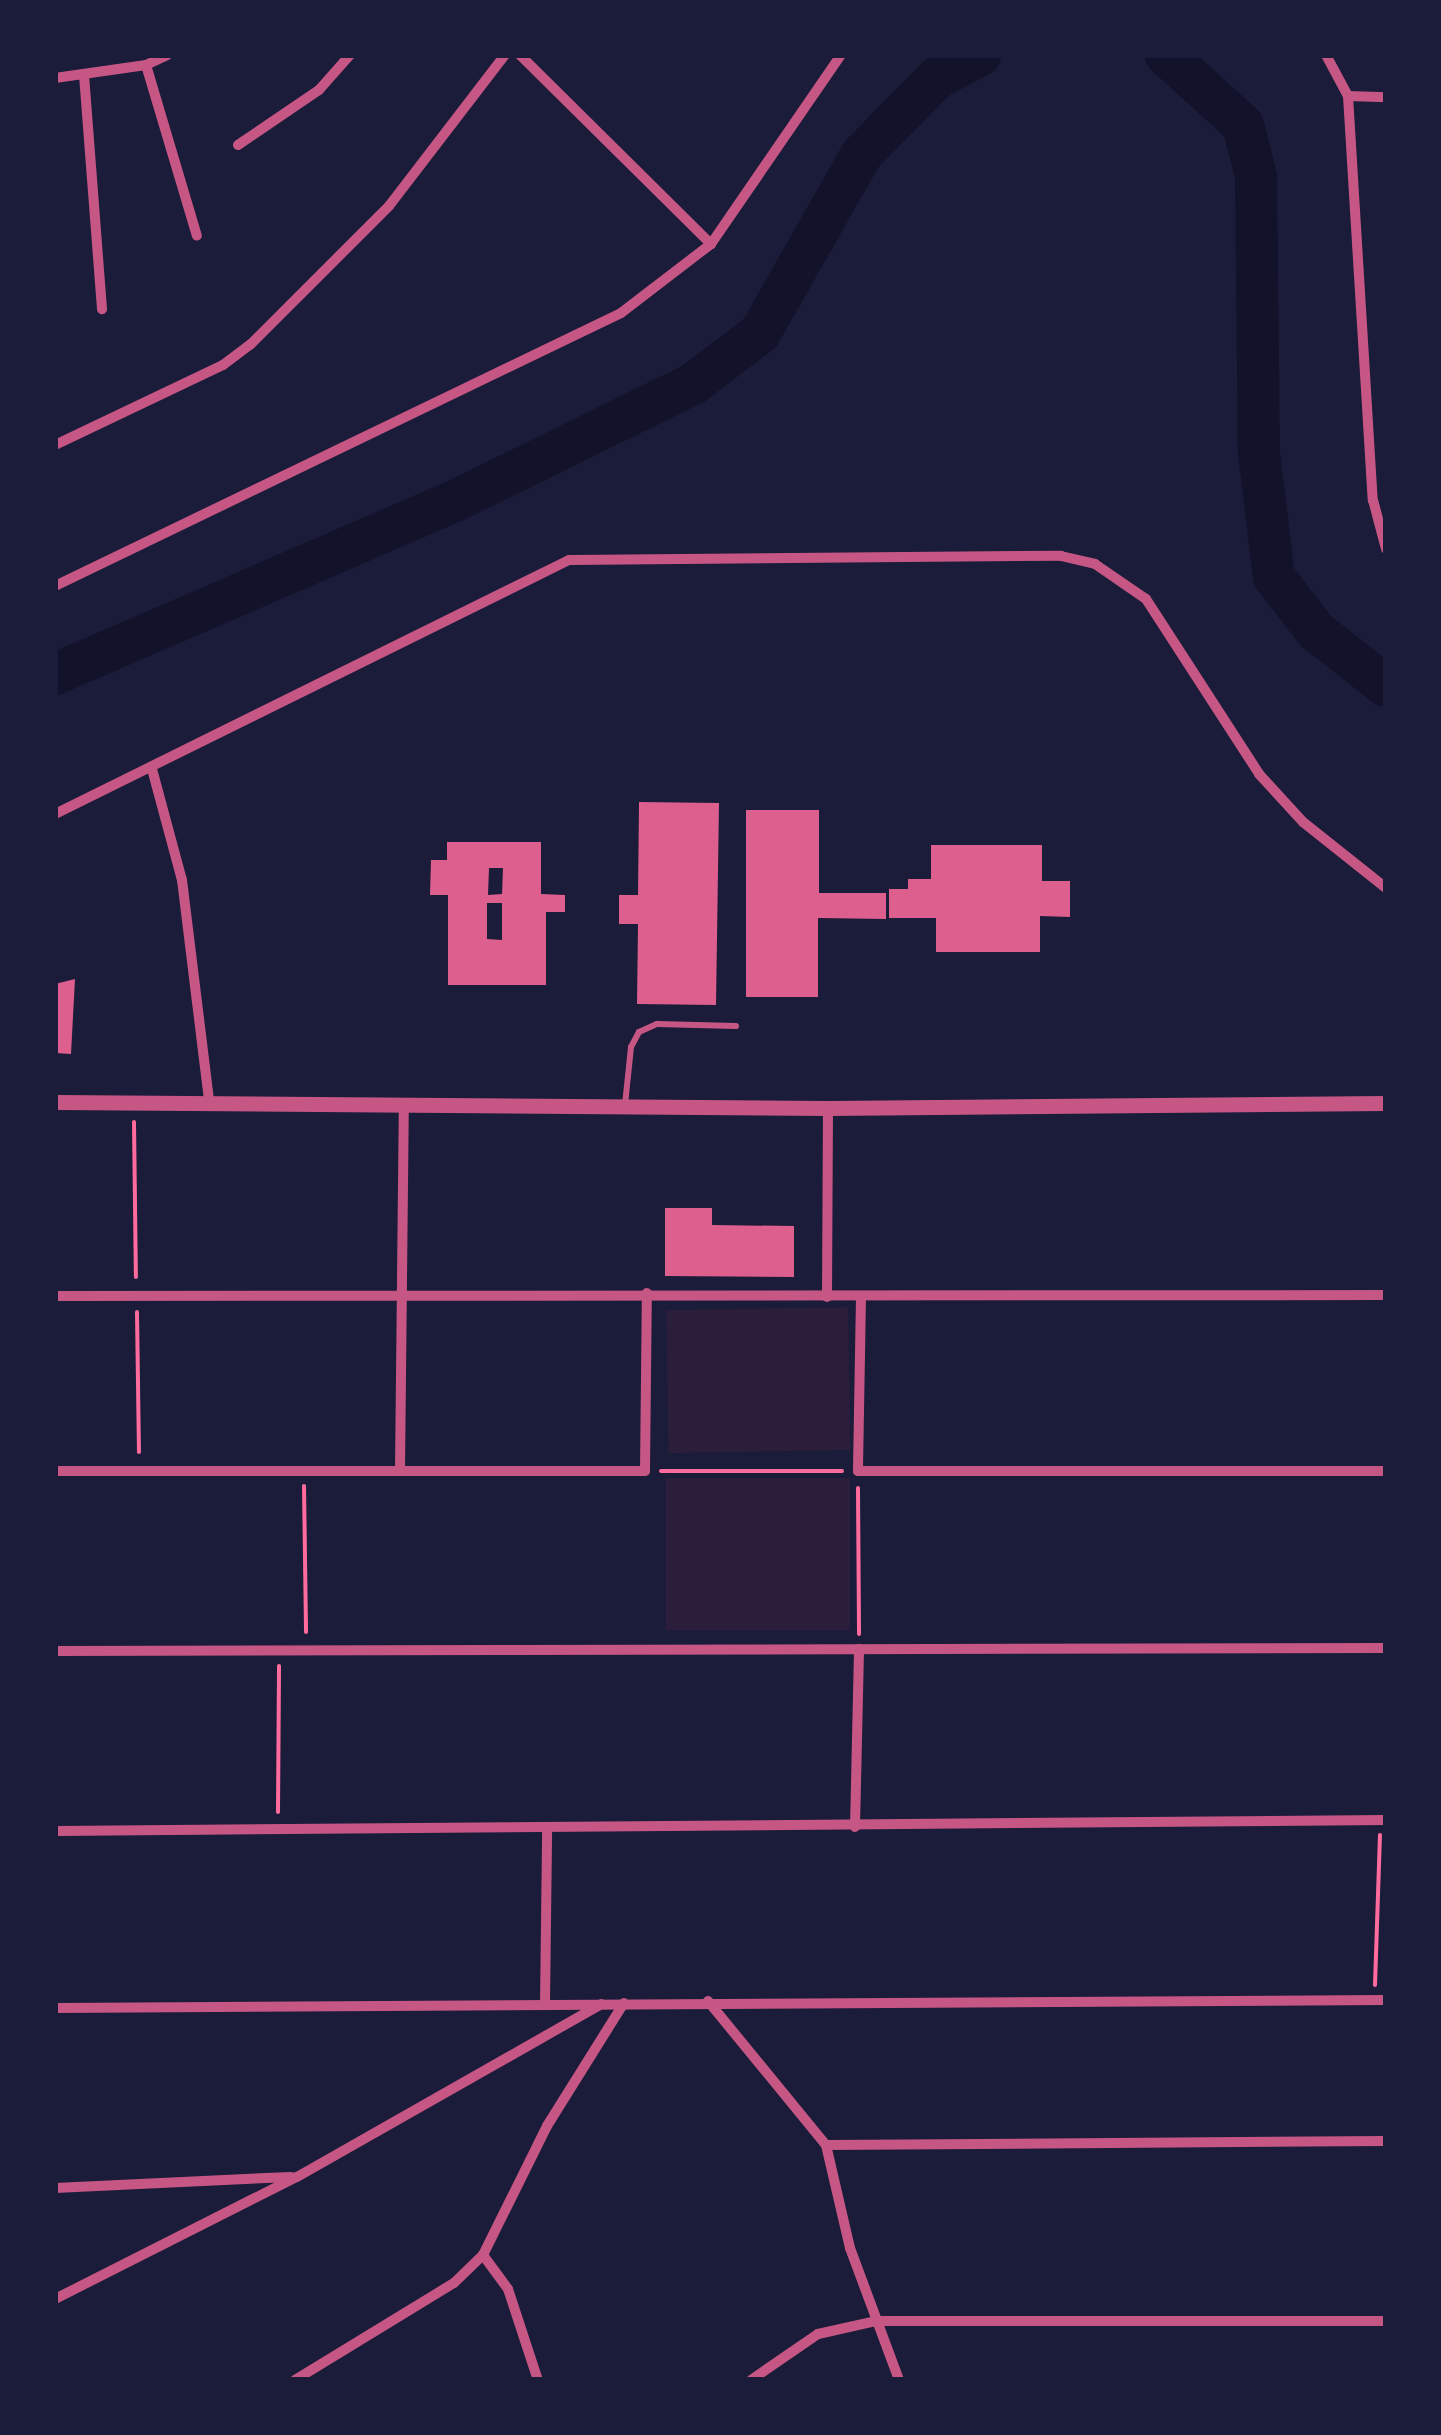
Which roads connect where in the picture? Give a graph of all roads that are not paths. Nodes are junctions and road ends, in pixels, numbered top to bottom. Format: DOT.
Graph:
graph roads {
  1 [pos="167,55"];
  2 [pos="350,55"];
  3 [pos="505,55"];
  4 [pos="520,55"];
  5 [pos="841,55"];
  6 [pos="1326,55"];
  7 [pos="146,65"];
  8 [pos="84,76"];
  9 [pos="55,78"];
  10 [pos="1348,96"];
  11 [pos="1386,96"];
  12 [pos="238,144"];
  13 [pos="197,236"];
  14 [pos="711,244"];
  15 [pos="102,310"];
  16 [pos="55,445"];
  17 [pos="1386,550"];
  18 [pos="55,586"];
  19 [pos="152,769"];
  20 [pos="55,814"];
  21 [pos="1386,888"];
  22 [pos="736,1026"];
  23 [pos="208,1100"];
  24 [pos="55,1102"];
  25 [pos="1386,1103"];
  26 [pos="404,1105"];
  27 [pos="625,1106"];
  28 [pos="828,1108"];
  29 [pos="647,1293"];
  30 [pos="55,1296"];
  31 [pos="400,1296"];
  32 [pos="1386,1296"];
  33 [pos="827,1297"];
  34 [pos="861,1297"];
  35 [pos="400,1471"];
  36 [pos="1386,1471"];
  37 [pos="55,1472"];
  38 [pos="1386,1648"];
  39 [pos="859,1649"];
  40 [pos="55,1651"];
  41 [pos="1383,1820"];
  42 [pos="855,1826"];
  43 [pos="55,1830"];
  44 [pos="547,1830"];
  45 [pos="1380,2000"];
  46 [pos="708,2002"];
  47 [pos="602,2003"];
  48 [pos="624,2003"];
  49 [pos="545,2004"];
  50 [pos="55,2008"];
  51 [pos="1386,2142"];
  52 [pos="826,2145"];
  53 [pos="298,2177"];
  54 [pos="55,2188"];
  55 [pos="483,2255"];
  56 [pos="55,2299"];
  57 [pos="1386,2320"];
  58 [pos="876,2321"];
  59 [pos="296,2380"];
  60 [pos="538,2380"];
  61 [pos="751,2380"];
  62 [pos="900,2380"];
  1 -- 7 [label="street"];
  2 -- 12 [label="street"];
  3 -- 16 [label="street"];
  4 -- 14 [label="street"];
  5 -- 14 [label="street"];
  6 -- 10 [label="street"];
  7 -- 8 [label="street"];
  7 -- 13 [label="street"];
  8 -- 9 [label="street"];
  8 -- 15 [label="street"];
  10 -- 11 [label="street"];
  10 -- 17 [label="street"];
  14 -- 18 [label="street"];
  19 -- 20 [label="street"];
  19 -- 21 [label="street"];
  19 -- 23 [label="street"];
  22 -- 27 [label="lane"];
  23 -- 24 [label="street"];
  23 -- 26 [label="street"];
  25 -- 28 [label="street"];
  26 -- 27 [label="street"];
  26 -- 31 [label="street"];
  27 -- 28 [label="street"];
  28 -- 33 [label="street"];
  29 -- 31 [label="street"];
  29 -- 33 [label="street"];
  29 -- 35 [label="street"];
  30 -- 31 [label="street"];
  31 -- 35 [label="street"];
  32 -- 34 [label="street"];
  33 -- 34 [label="street"];
  34 -- 36 [label="street"];
  35 -- 37 [label="street"];
  38 -- 39 [label="street"];
  39 -- 40 [label="street"];
  39 -- 42 [label="street"];
  41 -- 42 [label="street"];
  42 -- 44 [label="street"];
  43 -- 44 [label="street"];
  44 -- 49 [label="street"];
  45 -- 46 [label="street"];
  46 -- 48 [label="street"];
  46 -- 52 [label="street"];
  47 -- 48 [label="street"];
  47 -- 49 [label="street"];
  47 -- 53 [label="street"];
  48 -- 55 [label="street"];
  49 -- 50 [label="street"];
  51 -- 52 [label="street"];
  52 -- 58 [label="street"];
  53 -- 54 [label="street"];
  53 -- 56 [label="street"];
  55 -- 59 [label="street"];
  55 -- 60 [label="street"];
  57 -- 58 [label="street"];
  58 -- 61 [label="street"];
  58 -- 62 [label="street"];
}
